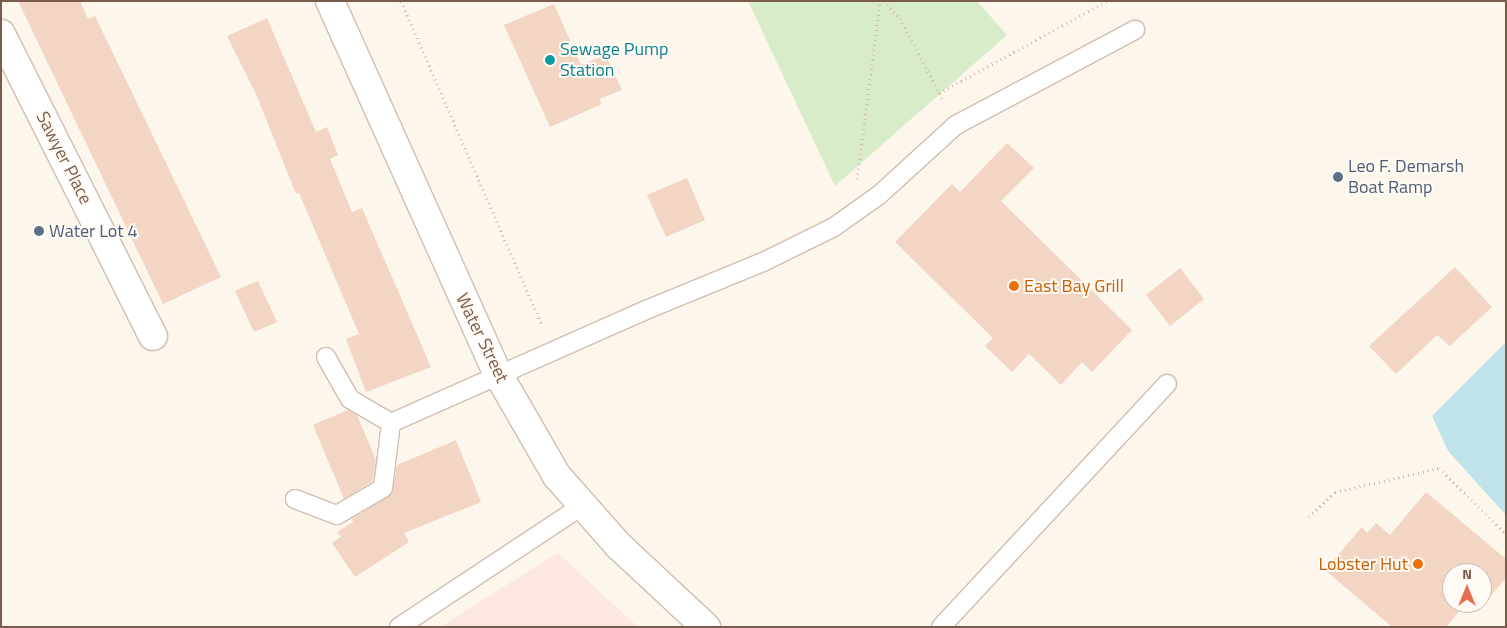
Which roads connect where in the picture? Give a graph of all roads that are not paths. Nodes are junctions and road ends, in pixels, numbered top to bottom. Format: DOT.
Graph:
graph roads {
  1 [pos="330,1"];
  2 [pos="1135,30"];
  3 [pos="1,34"];
  4 [pos="153,336"];
  5 [pos="326,357"];
  6 [pos="498,374"];
  7 [pos="1167,384"];
  8 [pos="391,423"];
  9 [pos="295,499"];
  10 [pos="583,505"];
  11 [pos="399,627"];
  12 [pos="706,627"];
  13 [pos="940,627"];
  1 -- 6 [label="main road, Water Street"];
  2 -- 6 [label="lane"];
  3 -- 4 [label="main road, Sawyer Place"];
  5 -- 8 [label="lane"];
  6 -- 8 [label="lane"];
  6 -- 10 [label="main road, Water Street"];
  7 -- 13 [label="lane"];
  8 -- 9 [label="lane"];
  10 -- 11 [label="lane"];
  10 -- 12 [label="main road, Water Street"];
}
